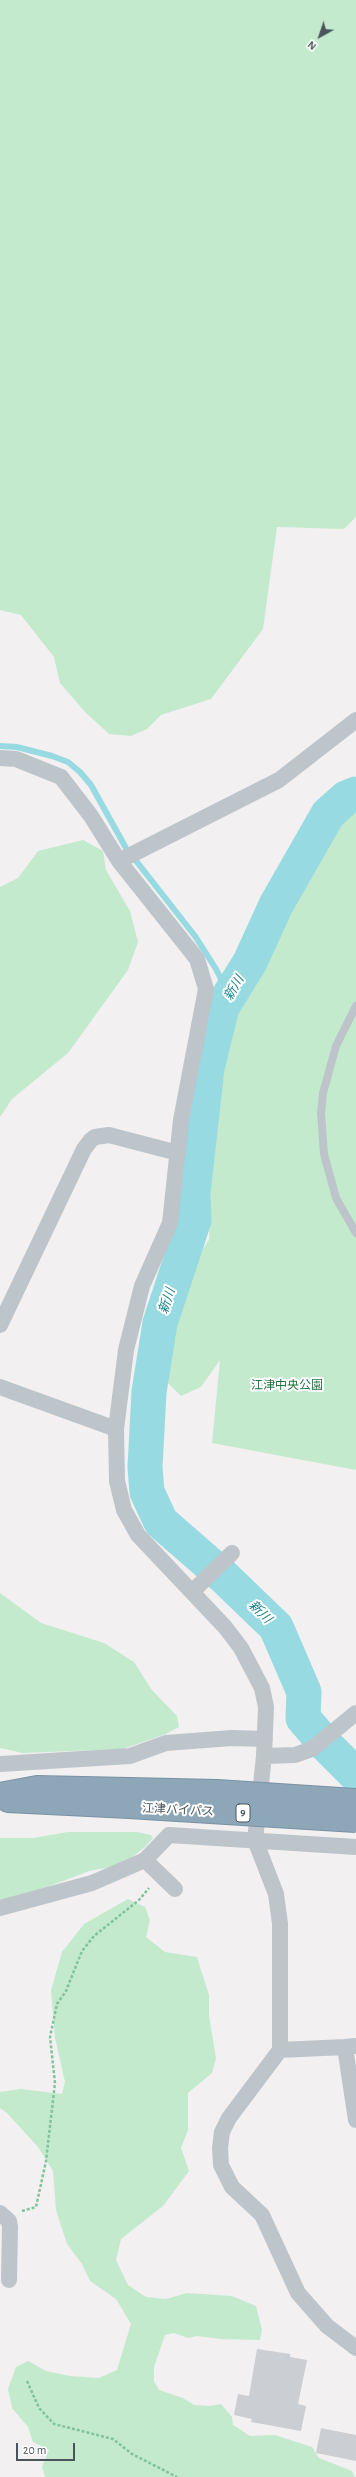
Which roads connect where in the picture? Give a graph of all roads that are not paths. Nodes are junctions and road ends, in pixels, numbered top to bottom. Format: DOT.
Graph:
graph roads {
  1 [pos="356,720"];
  2 [pos="0,758"];
  3 [pos="119,861"];
  4 [pos="356,1006"];
  5 [pos="178,1153"];
  6 [pos="356,1234"];
  7 [pos="0,1324"];
  8 [pos="0,1387"];
  9 [pos="116,1429"];
  10 [pos="228,1557"];
  11 [pos="197,1586"];
  12 [pos="356,1713"];
  13 [pos="265,1739"];
  14 [pos="264,1756"];
  15 [pos="0,1764"];
  16 [pos="0,1794"];
  17 [pos="129,1798"];
  18 [pos="0,1800"];
  19 [pos="356,1800"];
  20 [pos="356,1821"];
  21 [pos="255,1840"];
  22 [pos="356,1848"];
  23 [pos="145,1860"];
  24 [pos="175,1889"];
  25 [pos="0,1908"];
  26 [pos="351,2046"];
  27 [pos="280,2050"];
  28 [pos="356,2120"];
  29 [pos="2,2214"];
  30 [pos="9,2280"];
  31 [pos="356,2348"];
  1 -- 3 [label="street"];
  2 -- 3 [label="street"];
  3 -- 5 [label="street"];
  4 -- 6 [label="lane"];
  5 -- 7 [label="street"];
  5 -- 9 [label="street"];
  8 -- 9 [label="street"];
  9 -- 11 [label="street"];
  10 -- 11 [label="street"];
  11 -- 13 [label="street"];
  12 -- 14 [label="street"];
  13 -- 14 [label="street"];
  13 -- 15 [label="street"];
  14 -- 21 [label="street"];
  16 -- 17 [label="highway"];
  17 -- 18 [label="highway, 江津バイパス / 9"];
  17 -- 19 [label="highway, bridge"];
  17 -- 20 [label="highway, 江津バイパス / 9, bridge"];
  21 -- 22 [label="street"];
  21 -- 23 [label="street"];
  21 -- 27 [label="street"];
  23 -- 24 [label="street"];
  23 -- 25 [label="street"];
  26 -- 27 [label="street"];
  26 -- 28 [label="street"];
  27 -- 31 [label="street"];
  29 -- 30 [label="street"];
}
